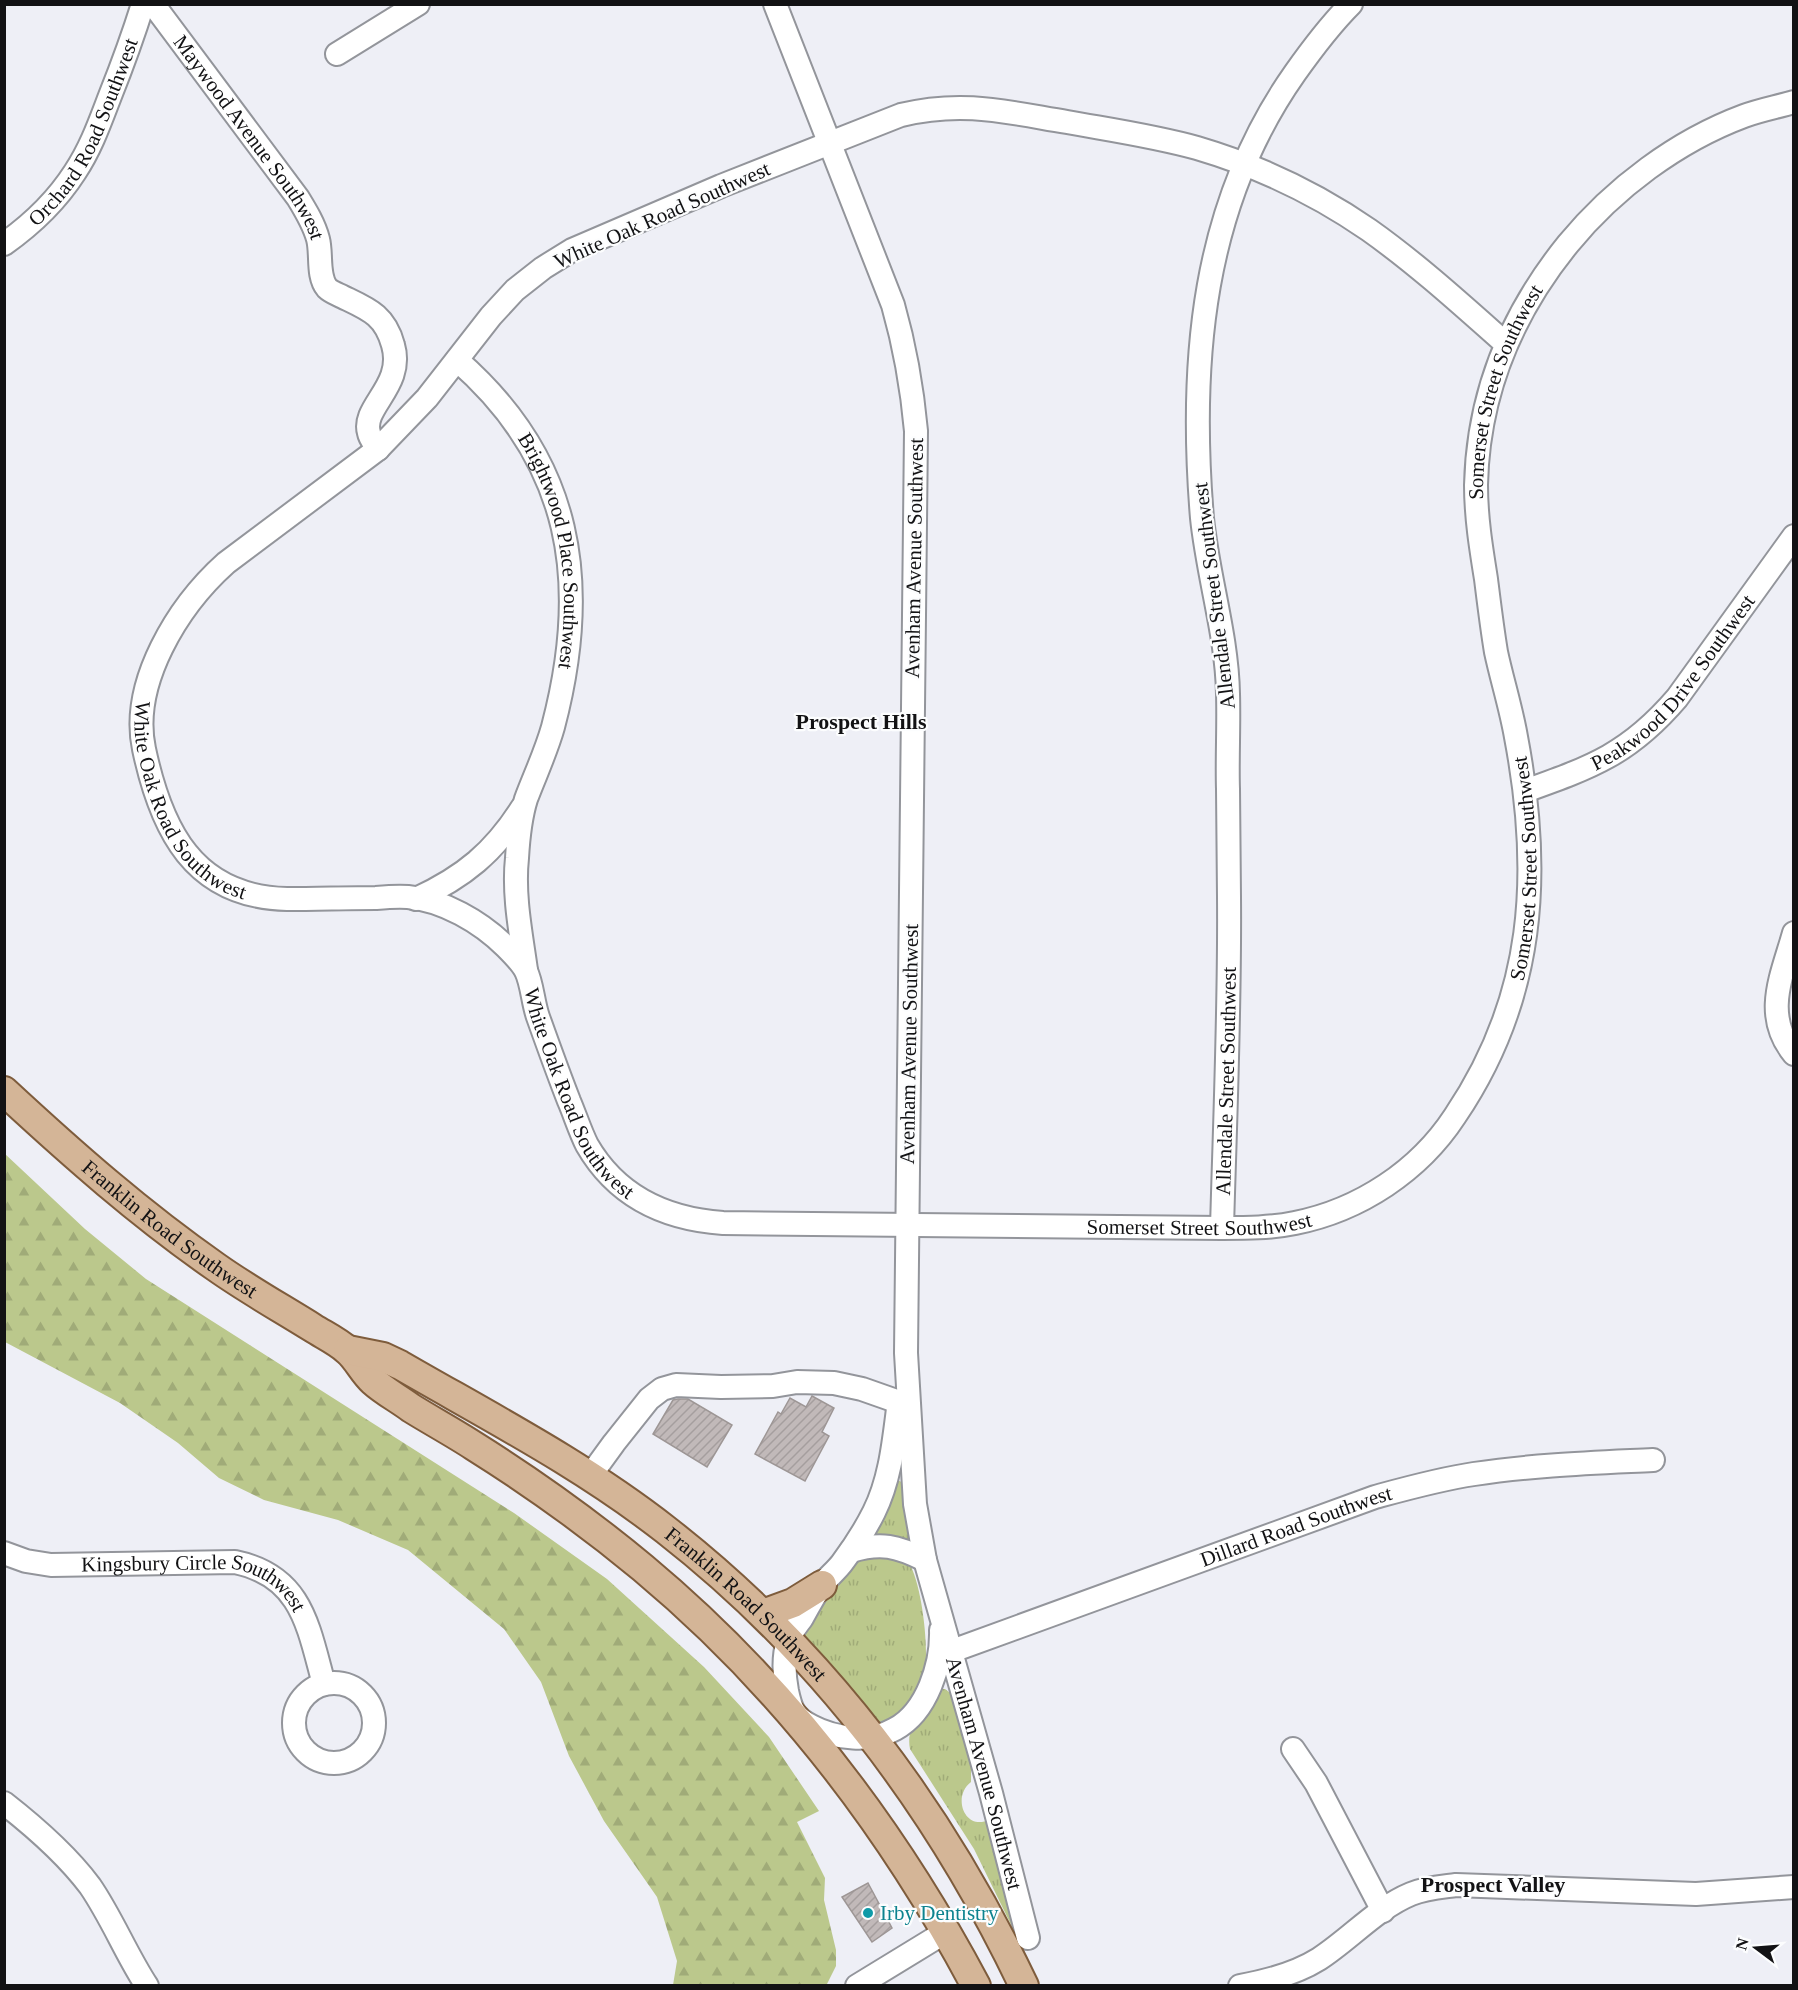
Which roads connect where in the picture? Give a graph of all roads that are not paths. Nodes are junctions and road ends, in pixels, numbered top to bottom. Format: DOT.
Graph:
graph roads {
  1 [pos="142,4"];
  2 [pos="153,4"];
  3 [pos="418,4"];
  4 [pos="775,4"];
  5 [pos="1351,4"];
  6 [pos="337,54"];
  7 [pos="1794,102"];
  8 [pos="830,143"];
  9 [pos="1243,164"];
  10 [pos="4,244"];
  11 [pos="1506,344"];
  12 [pos="457,360"];
  13 [pos="378,449"];
  14 [pos="1794,537"];
  15 [pos="1525,791"];
  16 [pos="526,801"];
  17 [pos="416,899"];
  18 [pos="1794,933"];
  19 [pos="526,970"];
  20 [pos="1794,1054"];
  21 [pos="4,1091"];
  22 [pos="907,1224"];
  23 [pos="1222,1228"];
  24 [pos="348,1350"];
  25 [pos="906,1353"];
  26 [pos="899,1402"];
  27 [pos="1653,1460"];
  28 [pos="590,1476"];
  29 [pos="851,1551"];
  30 [pos="4,1553"];
  31 [pos="925,1560"];
  32 [pos="822,1585"];
  33 [pos="940,1610"];
  34 [pos="763,1614"];
  35 [pos="788,1640"];
  36 [pos="952,1651"];
  37 [pos="324,1684"];
  38 [pos="796,1717"];
  39 [pos="873,1737"];
  40 [pos="1293,1749"];
  41 [pos="4,1803"];
  42 [pos="1794,1887"];
  43 [pos="1383,1911"];
  44 [pos="947,1931"];
  45 [pos="1028,1938"];
  46 [pos="147,1986"];
  47 [pos="857,1986"];
  48 [pos="976,1986"];
  49 [pos="1024,1986"];
  50 [pos="1240,1986"];
  1 -- 10 [label="street, Orchard Road Southwest"];
  2 -- 13 [label="street, Maywood Avenue Southwest"];
  3 -- 6 [label="street"];
  4 -- 8 [label="street, Avenham Avenue Southwest"];
  5 -- 9 [label="street, Allendale Street Southwest"];
  7 -- 11 [label="street, Somerset Street Southwest"];
  8 -- 9 [label="street, White Oak Road Southwest"];
  8 -- 12 [label="street, White Oak Road Southwest"];
  8 -- 22 [label="street, Avenham Avenue Southwest"];
  9 -- 11 [label="street, White Oak Road Southwest"];
  9 -- 23 [label="street, Allendale Street Southwest"];
  11 -- 15 [label="street, Somerset Street Southwest"];
  12 -- 13 [label="street, White Oak Road Southwest"];
  12 -- 16 [label="street, Brightwood Place Southwest"];
  13 -- 17 [label="street, White Oak Road Southwest"];
  14 -- 15 [label="street, Peakwood Drive Southwest"];
  15 -- 23 [label="street, Somerset Street Southwest"];
  16 -- 17 [label="street, Brightwood Place Southwest"];
  16 -- 19 [label="street, Brightwood Place Southwest"];
  17 -- 19 [label="street, White Oak Road Southwest"];
  18 -- 20 [label="street"];
  19 -- 22 [label="street, White Oak Road Southwest"];
  21 -- 24 [label="main road, Franklin Road Southwest"];
  22 -- 23 [label="street, Somerset Street Southwest"];
  22 -- 25 [label="street, Avenham Avenue Southwest"];
  24 -- 28 [label="main road, Franklin Road Southwest"];
  24 -- 38 [label="main road, Franklin Road Southwest"];
  25 -- 26 [label="street, Avenham Avenue Southwest"];
  25 -- 31 [label="street, Avenham Avenue Southwest"];
  26 -- 28 [label="street"];
  26 -- 29 [label="street, Avenham Avenue Southwest"];
  27 -- 36 [label="street, Dillard Road Southwest"];
  28 -- 34 [label="main road, Franklin Road Southwest"];
  29 -- 31 [label="street"];
  29 -- 32 [label="street, Avenham Avenue Southwest"];
  30 -- 37 [label="street, Kingsbury Circle Southwest"];
  31 -- 33 [label="street, Avenham Avenue Southwest"];
  32 -- 34 [label="main road"];
  32 -- 35 [label="street, Avenham Avenue Southwest"];
  33 -- 36 [label="street, Avenham Avenue Southwest"];
  33 -- 39 [label="street, Avenham Avenue Southwest"];
  34 -- 35 [label="main road, Franklin Road Southwest"];
  35 -- 38 [label="street, Avenham Avenue Southwest"];
  35 -- 39 [label="main road, Franklin Road Southwest"];
  36 -- 45 [label="street, Avenham Avenue Southwest"];
  38 -- 39 [label="street, Avenham Avenue Southwest"];
  38 -- 44 [label="main road, Franklin Road Southwest"];
  39 -- 49 [label="main road, Franklin Road Southwest"];
  40 -- 43 [label="street"];
  41 -- 46 [label="street"];
  42 -- 43 [label="street"];
  43 -- 50 [label="street"];
  44 -- 47 [label="street"];
  44 -- 48 [label="main road, Franklin Road Southwest"];
}
